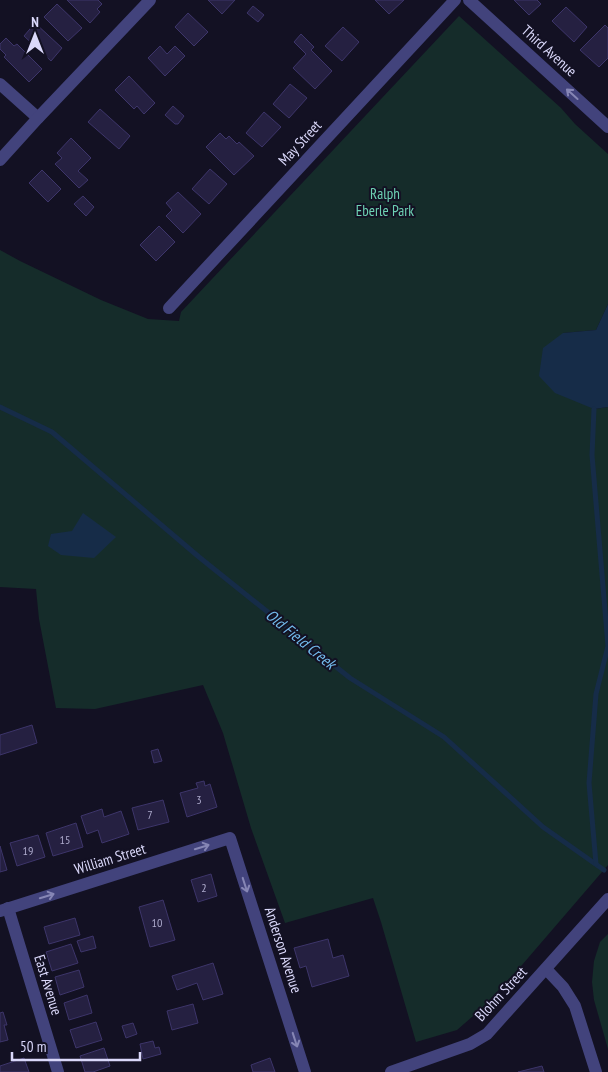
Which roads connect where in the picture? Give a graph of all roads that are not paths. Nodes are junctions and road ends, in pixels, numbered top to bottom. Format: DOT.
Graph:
graph roads {
  1 [pos="150,0"];
  2 [pos="455,0"];
  3 [pos="469,0"];
  4 [pos="0,84"];
  5 [pos="38,118"];
  6 [pos="608,127"];
  7 [pos="0,160"];
  8 [pos="169,308"];
  9 [pos="230,838"];
  10 [pos="608,899"];
  11 [pos="4,910"];
  12 [pos="546,969"];
  13 [pos="58,1072"];
  14 [pos="305,1072"];
  15 [pos="391,1072"];
  16 [pos="596,1072"];
  1 -- 5 [label="street"];
  2 -- 8 [label="street, May Street"];
  6 -- 3 [label="street, Third Avenue, one-way"];
  4 -- 5 [label="street"];
  5 -- 7 [label="street"];
  11 -- 9 [label="street, William Street, one-way"];
  9 -- 14 [label="street, Anderson Avenue, one-way"];
  10 -- 12 [label="street, Blohm Street"];
  11 -- 13 [label="street, East Avenue"];
  12 -- 15 [label="street, Blohm Street"];
  12 -- 16 [label="street"];
}
